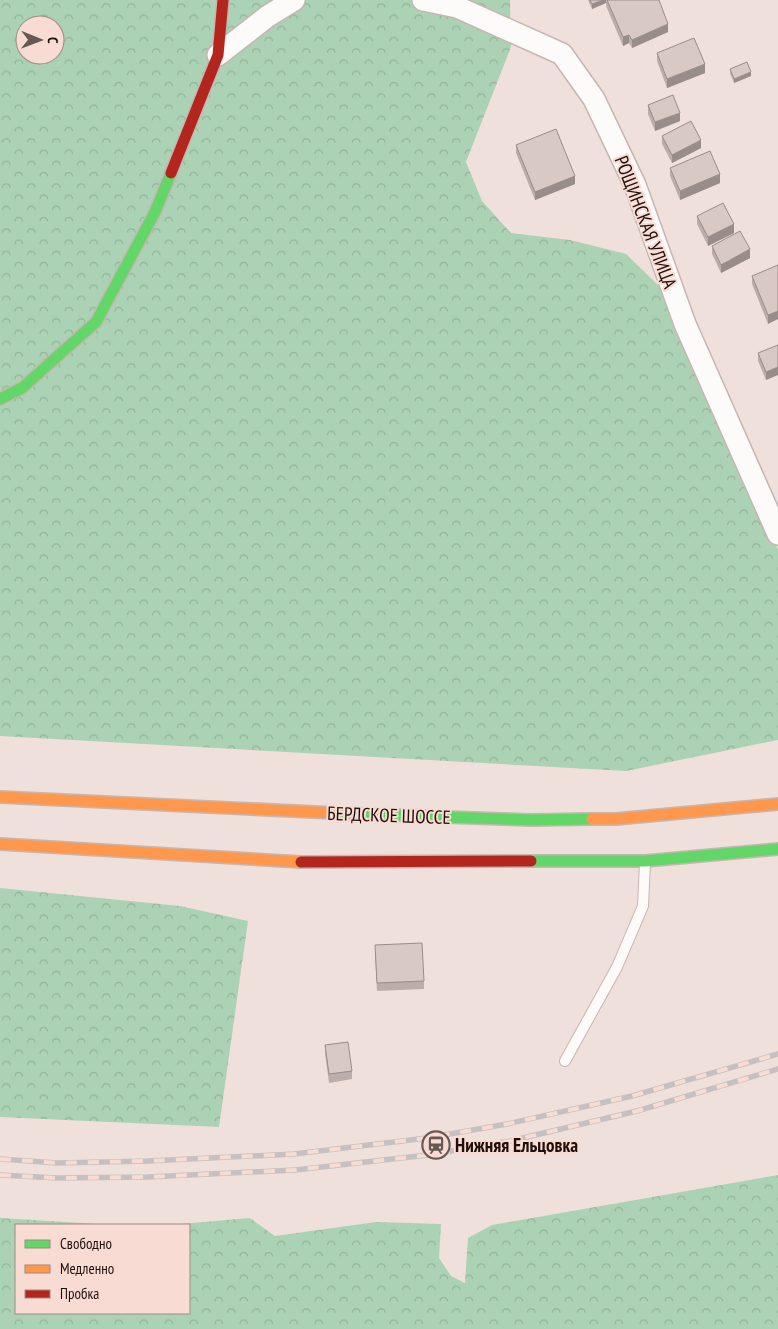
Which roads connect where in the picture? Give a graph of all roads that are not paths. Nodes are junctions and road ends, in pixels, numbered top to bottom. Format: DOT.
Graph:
graph roads {
  1 [pos="223,0"];
  2 [pos="294,0"];
  3 [pos="423,0"];
  4 [pos="218,55"];
  5 [pos="0,399"];
  6 [pos="778,534"];
  7 [pos="0,796"];
  8 [pos="778,804"];
  9 [pos="0,844"];
  10 [pos="778,849"];
  11 [pos="645,861"];
  12 [pos="565,1061"];
  1 -- 4 [label="main road"];
  2 -- 4 [label="street"];
  3 -- 6 [label="street, РОЩИНСКАЯ УЛИЦА"];
  4 -- 5 [label="main road"];
  7 -- 8 [label="main road, БЕРДСКОЕ ШОССЕ"];
  9 -- 11 [label="main road"];
  10 -- 11 [label="main road"];
  11 -- 12 [label="lane"];
}
